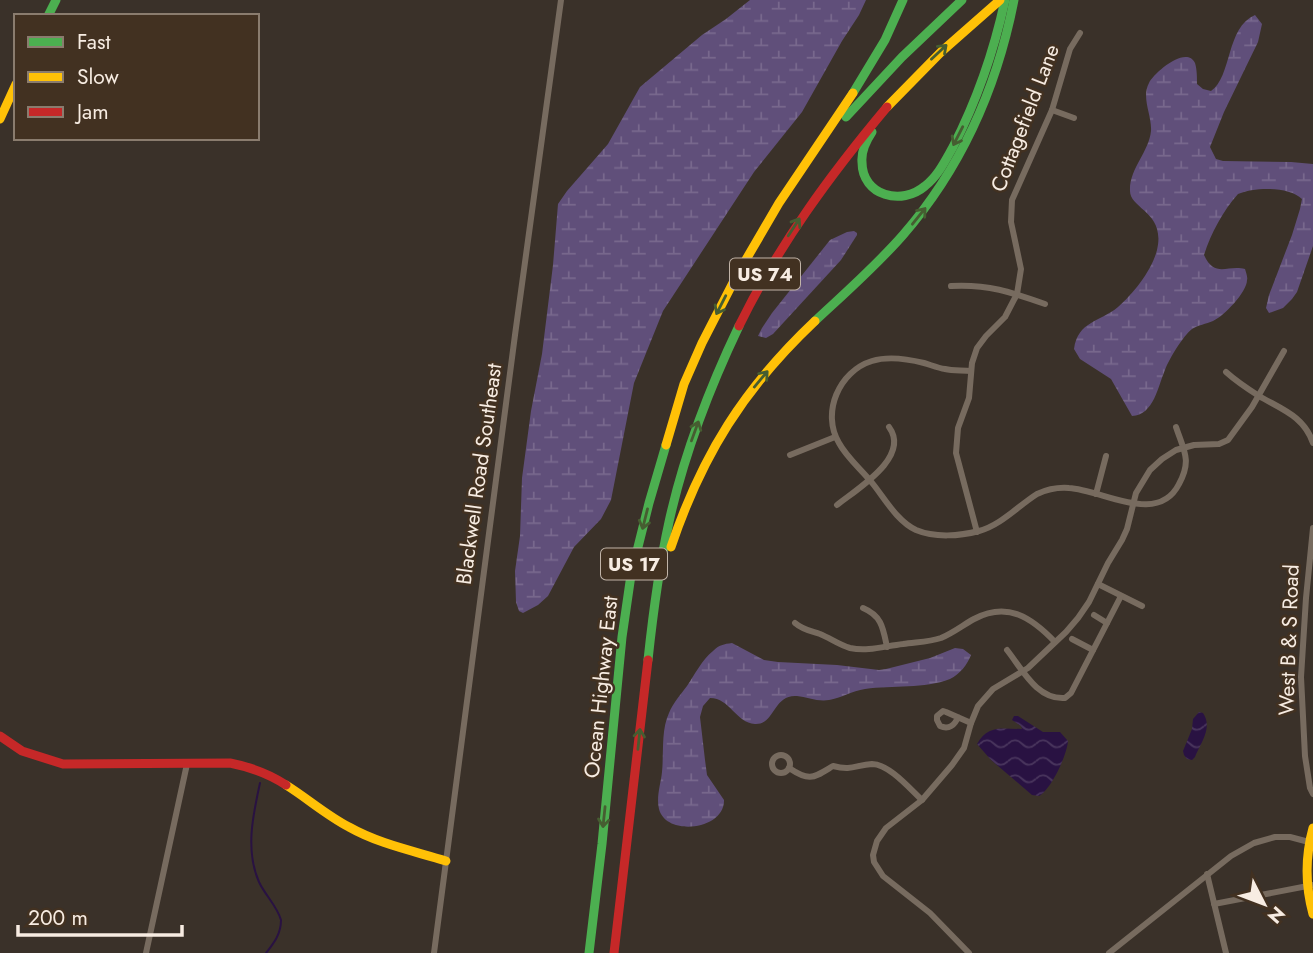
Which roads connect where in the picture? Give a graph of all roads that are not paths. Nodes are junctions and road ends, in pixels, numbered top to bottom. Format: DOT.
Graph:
graph roads {
  1 [pos="561,0"];
  2 [pos="903,0"];
  3 [pos="962,0"];
  4 [pos="1002,0"];
  5 [pos="1014,0"];
  6 [pos="1080,33"];
  7 [pos="907,84"];
  8 [pos="14,88"];
  9 [pos="1052,110"];
  10 [pos="1074,118"];
  11 [pos="0,119"];
  12 [pos="779,203"];
  13 [pos="951,286"];
  14 [pos="1017,294"];
  15 [pos="1045,304"];
  16 [pos="1284,351"];
  17 [pos="971,371"];
  18 [pos="1226,372"];
  19 [pos="1259,396"];
  20 [pos="889,427"];
  21 [pos="1176,427"];
  22 [pos="835,437"];
  23 [pos="1313,443"];
  24 [pos="1183,448"];
  25 [pos="790,455"];
  26 [pos="1106,456"];
  27 [pos="870,479"];
  28 [pos="1096,494"];
  29 [pos="1133,503"];
  30 [pos="837,505"];
  31 [pos="1313,528"];
  32 [pos="977,532"];
  33 [pos="1098,584"];
  34 [pos="1121,596"];
  35 [pos="1142,606"];
  36 [pos="863,608"];
  37 [pos="1094,615"];
  38 [pos="653,617"];
  39 [pos="795,623"];
  40 [pos="1107,623"];
  41 [pos="1072,639"];
  42 [pos="1055,642"];
  43 [pos="887,647"];
  44 [pos="1007,650"];
  45 [pos="1093,650"];
  46 [pos="1022,672"];
  47 [pos="958,717"];
  48 [pos="971,723"];
  49 [pos="0,736"];
  50 [pos="187,764"];
  51 [pos="789,768"];
  52 [pos="1313,794"];
  53 [pos="922,800"];
  54 [pos="1313,828"];
  55 [pos="1309,842"];
  56 [pos="446,861"];
  57 [pos="1207,874"];
  58 [pos="1310,885"];
  59 [pos="1214,904"];
  60 [pos="1313,914"];
  61 [pos="146,953"];
  62 [pos="434,953"];
  63 [pos="586,953"];
  64 [pos="614,953"];
  65 [pos="969,953"];
  66 [pos="1109,953"];
  67 [pos="1226,953"];
  1 -- 56 [label="street, Blackwell Road Southeast"];
  2 -- 12 [label="main road"];
  3 -- 12 [label="main road"];
  7 -- 4 [label="main road, US 74, one-way"];
  4 -- 7 [label="main road, one-way"];
  38 -- 5 [label="main road, one-way"];
  6 -- 9 [label="street, Cottagefield Lane"];
  38 -- 7 [label="main road, US 74, one-way"];
  8 -- 11 [label="main road"];
  9 -- 10 [label="street"];
  9 -- 14 [label="street, Cottagefield Lane"];
  12 -- 63 [label="main road, Ocean Highway East / US 17, one-way"];
  13 -- 14 [label="street"];
  14 -- 15 [label="street"];
  14 -- 17 [label="street, Cottagefield Lane"];
  16 -- 19 [label="street"];
  17 -- 22 [label="street"];
  17 -- 32 [label="street, Cottagefield Lane"];
  18 -- 19 [label="street"];
  19 -- 23 [label="street"];
  19 -- 24 [label="street"];
  20 -- 27 [label="street"];
  21 -- 24 [label="street"];
  22 -- 25 [label="street"];
  22 -- 27 [label="street"];
  24 -- 29 [label="street"];
  24 -- 29 [label="street"];
  26 -- 28 [label="street"];
  27 -- 30 [label="street"];
  27 -- 32 [label="street"];
  28 -- 29 [label="street"];
  28 -- 32 [label="street"];
  29 -- 33 [label="street"];
  31 -- 52 [label="street, West B & S Road"];
  33 -- 34 [label="street"];
  33 -- 42 [label="street"];
  34 -- 35 [label="street"];
  34 -- 40 [label="street"];
  36 -- 43 [label="street"];
  37 -- 40 [label="street"];
  64 -- 38 [label="main road, Ocean Highway East, one-way"];
  39 -- 43 [label="street"];
  40 -- 45 [label="street"];
  41 -- 45 [label="street"];
  42 -- 43 [label="street"];
  42 -- 46 [label="street"];
  44 -- 46 [label="street"];
  45 -- 46 [label="street"];
  46 -- 48 [label="street"];
  47 -- 48 [label="street"];
  48 -- 53 [label="street"];
  49 -- 50 [label="main road"];
  50 -- 56 [label="main road"];
  50 -- 61 [label="street"];
  51 -- 53 [label="street"];
  53 -- 65 [label="street"];
  54 -- 55 [label="main road"];
  55 -- 57 [label="street"];
  55 -- 58 [label="main road"];
  56 -- 62 [label="street, Blackwell Road Southeast"];
  57 -- 59 [label="street"];
  57 -- 66 [label="street"];
  58 -- 59 [label="street"];
  58 -- 60 [label="main road"];
  59 -- 67 [label="street"];
}
